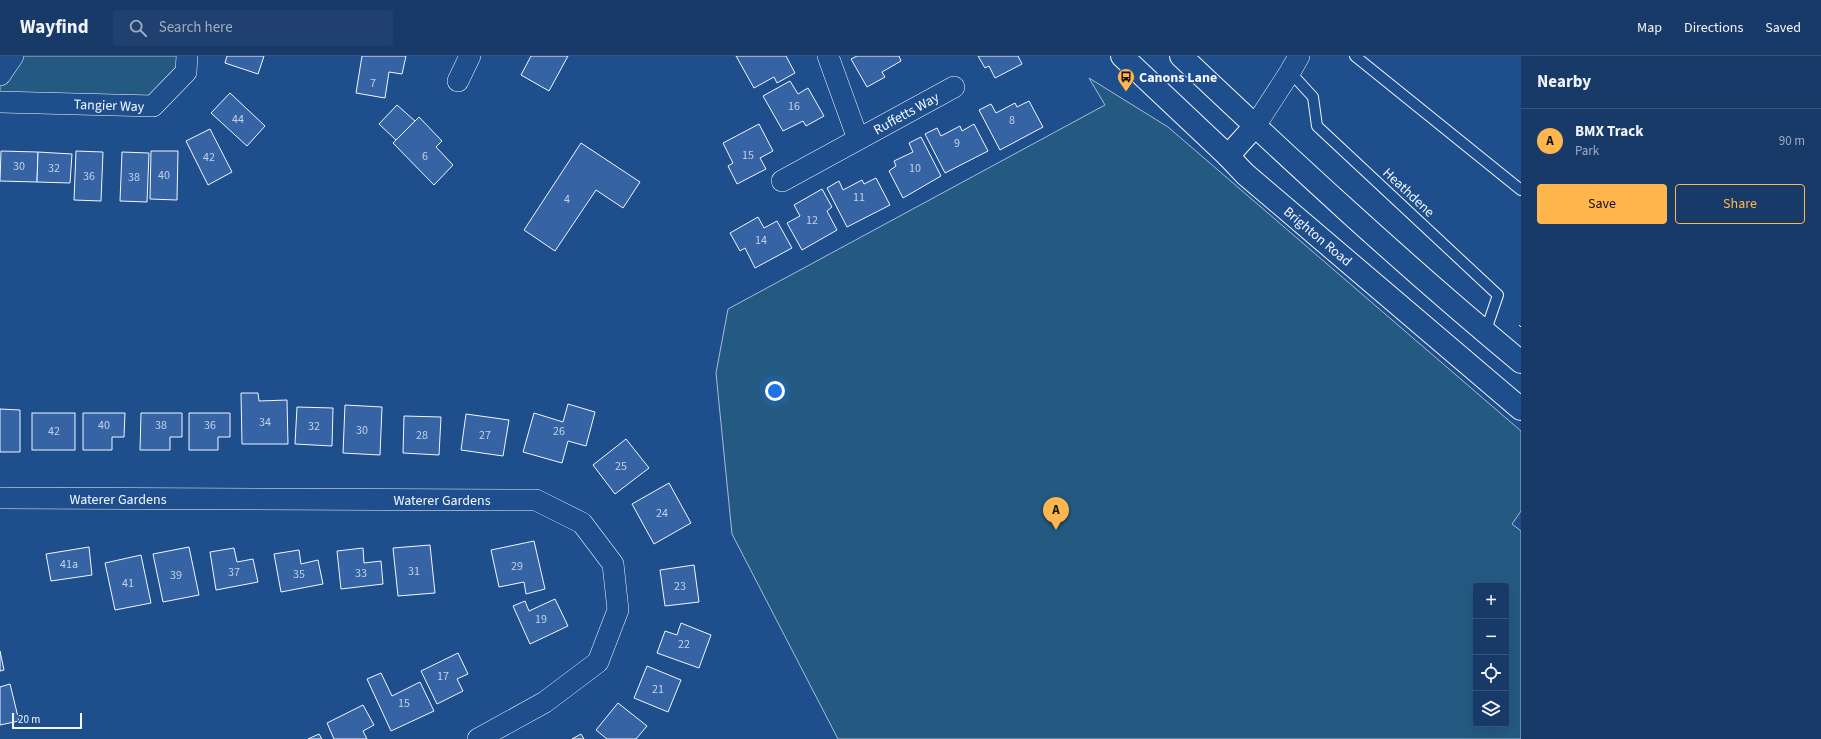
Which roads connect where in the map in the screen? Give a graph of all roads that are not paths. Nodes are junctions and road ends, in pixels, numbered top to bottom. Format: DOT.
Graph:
graph roads {
  1 [pos="14,56"];
  2 [pos="187,56"];
  3 [pos="470,56"];
  4 [pos="828,56"];
  5 [pos="1122,56"];
  6 [pos="1181,56"];
  7 [pos="1355,56"];
  8 [pos="1294,64"];
  9 [pos="0,75"];
  10 [pos="458,81"];
  11 [pos="954,87"];
  12 [pos="0,102"];
  13 [pos="1255,126"];
  14 [pos="858,139"];
  15 [pos="1228,156"];
  16 [pos="782,181"];
  17 [pos="1521,190"];
  18 [pos="1485,333"];
  19 [pos="1521,362"];
  20 [pos="1521,409"];
  21 [pos="0,498"];
  22 [pos="478,739"];
  1 -- 9 [label="street"];
  2 -- 12 [label="street, Tangier Way"];
  3 -- 10 [label="street"];
  4 -- 14 [label="street, Ruffetts Way"];
  5 -- 15 [label="highway, Brighton Road"];
  6 -- 13 [label="highway"];
  7 -- 17 [label="lane"];
  8 -- 13 [label="street"];
  8 -- 18 [label="lane, Heathdene"];
  11 -- 14 [label="street, Ruffetts Way"];
  13 -- 15 [label="highway"];
  13 -- 18 [label="highway"];
  14 -- 16 [label="street, Ruffetts Way"];
  15 -- 20 [label="highway, Brighton Road"];
  18 -- 19 [label="highway"];
  21 -- 22 [label="street, Waterer Gardens"];
}
